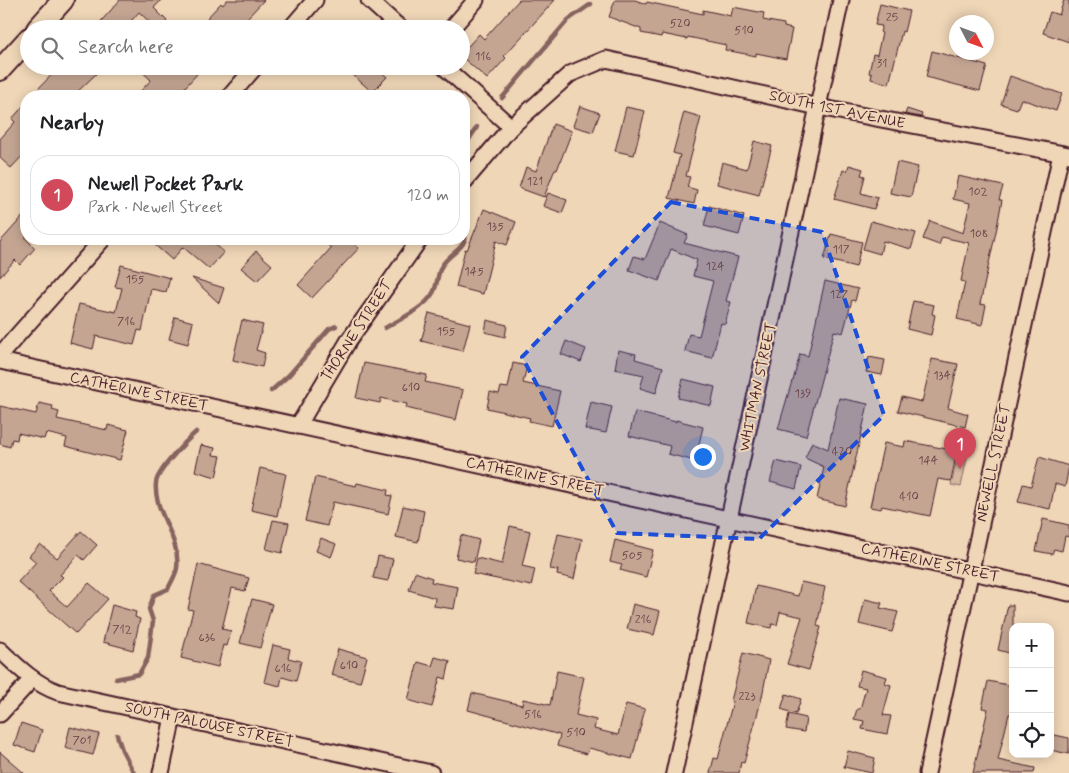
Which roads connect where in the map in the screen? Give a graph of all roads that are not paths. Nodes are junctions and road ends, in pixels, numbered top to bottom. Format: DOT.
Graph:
graph roads {
  1 [pos="63,0"];
  2 [pos="315,0"];
  3 [pos="369,0"];
  4 [pos="476,0"];
  5 [pos="841,0"];
  6 [pos="45,20"];
  7 [pos="298,20"];
  8 [pos="391,20"];
  9 [pos="459,20"];
  10 [pos="20,48"];
  11 [pos="0,70"];
  12 [pos="248,75"];
  13 [pos="453,75"];
  14 [pos="235,90"];
  15 [pos="470,90"];
  16 [pos="470,90"];
  17 [pos="818,107"];
  18 [pos="511,127"];
  19 [pos="1065,155"];
  20 [pos="470,175"];
  21 [pos="98,245"];
  22 [pos="416,245"];
  23 [pos="0,355"];
  24 [pos="0,362"];
  25 [pos="298,426"];
  26 [pos="729,520"];
  27 [pos="970,572"];
  28 [pos="1069,593"];
  29 [pos="0,650"];
  30 [pos="32,679"];
  31 [pos="0,714"];
  32 [pos="173,717"];
  33 [pos="424,772"];
  34 [pos="161,773"];
  35 [pos="674,773"];
  36 [pos="927,773"];
  1 -- 6 [label="main road"];
  2 -- 7 [label="street"];
  3 -- 8 [label="street"];
  4 -- 9 [label="street"];
  5 -- 17 [label="street, WHITMAN STREET"];
  10 -- 11 [label="main road"];
  12 -- 14 [label="street"];
  13 -- 15 [label="street"];
  16 -- 18 [label="street"];
  17 -- 18 [label="street, SOUTH 1ST AVENUE"];
  17 -- 19 [label="street, SOUTH 1ST AVENUE"];
  17 -- 26 [label="street, WHITMAN STREET"];
  18 -- 20 [label="street"];
  19 -- 27 [label="street, NEWELL STREET"];
  21 -- 23 [label="street"];
  22 -- 25 [label="street, THORNE STREET"];
  24 -- 25 [label="street, CATHERINE STREET"];
  25 -- 26 [label="street, CATHERINE STREET"];
  26 -- 27 [label="street, CATHERINE STREET"];
  26 -- 35 [label="street, WHITMAN STREET"];
  27 -- 28 [label="street, CATHERINE STREET"];
  27 -- 36 [label="street, NEWELL STREET"];
  29 -- 30 [label="street, SOUTH PALOUSE STREET"];
  30 -- 31 [label="street"];
  30 -- 32 [label="street, SOUTH PALOUSE STREET"];
  32 -- 33 [label="street, SOUTH PALOUSE STREET"];
  32 -- 34 [label="street"];
}
